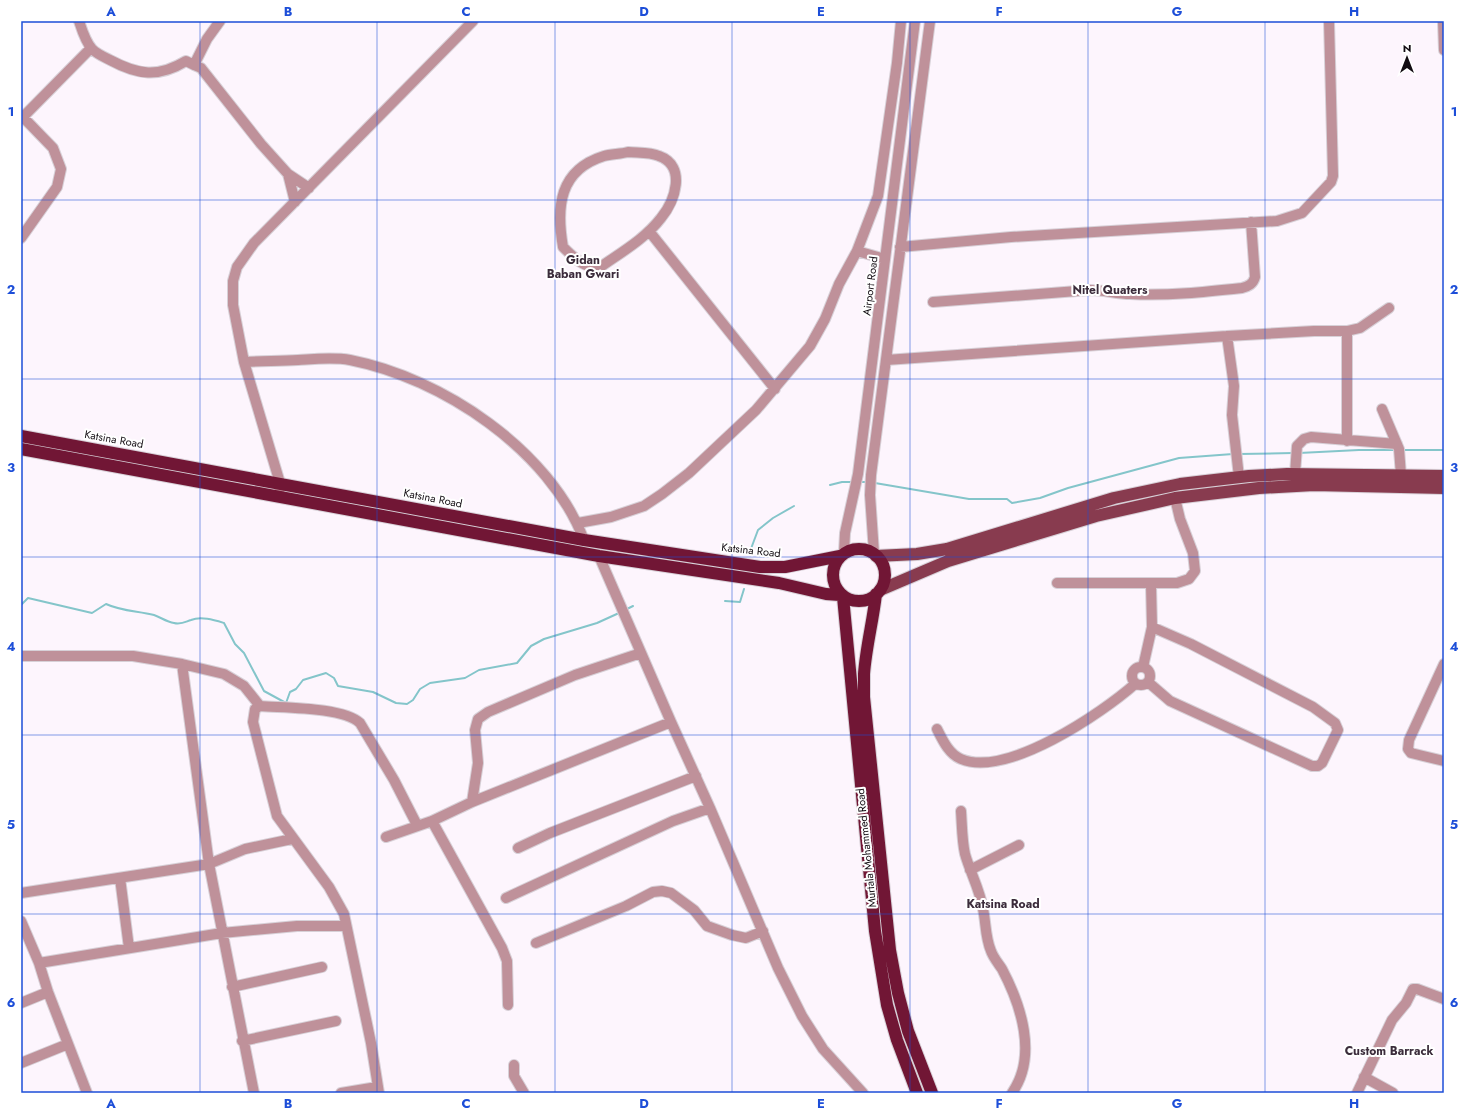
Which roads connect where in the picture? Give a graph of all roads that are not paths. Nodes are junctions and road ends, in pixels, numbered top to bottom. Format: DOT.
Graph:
graph roads {
  1 [pos="79,21"];
  2 [pos="220,21"];
  3 [pos="473,21"];
  4 [pos="901,21"];
  5 [pos="915,21"];
  6 [pos="930,21"];
  7 [pos="1329,21"];
  8 [pos="1443,21"];
  9 [pos="1444,31"];
  10 [pos="92,48"];
  11 [pos="1444,50"];
  12 [pos="194,65"];
  13 [pos="22,117"];
  14 [pos="288,174"];
  15 [pos="309,188"];
  16 [pos="295,202"];
  17 [pos="1252,222"];
  18 [pos="649,231"];
  19 [pos="21,238"];
  20 [pos="900,247"];
  21 [pos="858,251"];
  22 [pos="885,259"];
  23 [pos="932,302"];
  24 [pos="1389,308"];
  25 [pos="1347,331"];
  26 [pos="1227,336"];
  27 [pos="886,360"];
  28 [pos="244,362"];
  29 [pos="775,389"];
  30 [pos="1382,408"];
  31 [pos="21,436"];
  32 [pos="1347,441"];
  33 [pos="21,449"];
  34 [pos="1398,450"];
  35 [pos="1295,474"];
  36 [pos="1401,475"];
  37 [pos="1444,476"];
  38 [pos="1239,477"];
  39 [pos="280,483"];
  40 [pos="1444,488"];
  41 [pos="279,497"];
  42 [pos="1175,498"];
  43 [pos="578,523"];
  44 [pos="584,540"];
  45 [pos="842,554"];
  46 [pos="875,554"];
  47 [pos="599,556"];
  48 [pos="1057,583"];
  49 [pos="1150,584"];
  50 [pos="878,592"];
  51 [pos="842,596"];
  52 [pos="1152,627"];
  53 [pos="641,653"];
  54 [pos="21,656"];
  55 [pos="182,664"];
  56 [pos="1444,664"];
  57 [pos="1143,668"];
  58 [pos="1148,682"];
  59 [pos="1135,684"];
  60 [pos="260,706"];
  61 [pos="671,722"];
  62 [pos="937,729"];
  63 [pos="1444,761"];
  64 [pos="696,776"];
  65 [pos="472,802"];
  66 [pos="710,808"];
  67 [pos="961,811"];
  68 [pos="432,821"];
  69 [pos="417,825"];
  70 [pos="386,836"];
  71 [pos="292,838"];
  72 [pos="1019,845"];
  73 [pos="518,848"];
  74 [pos="209,864"];
  75 [pos="970,870"];
  76 [pos="120,878"];
  77 [pos="21,893"];
  78 [pos="506,898"];
  79 [pos="21,921"];
  80 [pos="346,926"];
  81 [pos="764,931"];
  82 [pos="222,933"];
  83 [pos="25,943"];
  84 [pos="536,943"];
  85 [pos="129,948"];
  86 [pos="39,963"];
  87 [pos="322,967"];
  88 [pos="232,987"];
  89 [pos="48,992"];
  90 [pos="1444,999"];
  91 [pos="21,1003"];
  92 [pos="508,1005"];
  93 [pos="336,1021"];
  94 [pos="242,1041"];
  95 [pos="68,1044"];
  96 [pos="21,1064"];
  97 [pos="514,1065"];
  98 [pos="1364,1077"];
  99 [pos="378,1090"];
  100 [pos="914,1091"];
  101 [pos="87,1093"];
  102 [pos="254,1093"];
  103 [pos="342,1093"];
  104 [pos="524,1093"];
  105 [pos="862,1093"];
  106 [pos="932,1093"];
  107 [pos="1012,1093"];
  108 [pos="1357,1093"];
  109 [pos="1393,1093"];
  1 -- 10 [label="street"];
  2 -- 12 [label="street"];
  3 -- 15 [label="street"];
  4 -- 21 [label="street"];
  5 -- 22 [label="street, Airport Road"];
  6 -- 20 [label="street"];
  7 -- 17 [label="street"];
  8 -- 9 [label="street"];
  9 -- 11 [label="street"];
  10 -- 12 [label="street"];
  10 -- 13 [label="street"];
  12 -- 14 [label="street"];
  13 -- 19 [label="street"];
  14 -- 15 [label="street"];
  14 -- 16 [label="street"];
  15 -- 16 [label="street"];
  16 -- 28 [label="street"];
  17 -- 20 [label="street"];
  17 -- 23 [label="street"];
  18 -- 18 [label="street"];
  18 -- 29 [label="street"];
  20 -- 27 [label="street"];
  21 -- 22 [label="street"];
  21 -- 29 [label="street"];
  22 -- 45 [label="street, Airport Road"];
  24 -- 25 [label="street"];
  25 -- 26 [label="street"];
  25 -- 32 [label="street"];
  26 -- 27 [label="street"];
  26 -- 38 [label="street"];
  27 -- 46 [label="street"];
  28 -- 39 [label="street"];
  28 -- 43 [label="street"];
  29 -- 43 [label="street"];
  30 -- 34 [label="street"];
  31 -- 39 [label="highway, Katsina Road"];
  32 -- 34 [label="street"];
  32 -- 35 [label="street"];
  33 -- 41 [label="highway"];
  34 -- 36 [label="street"];
  35 -- 36 [label="main road"];
  35 -- 38 [label="main road"];
  36 -- 37 [label="main road"];
  38 -- 46 [label="main road"];
  39 -- 41 [label="street"];
  39 -- 44 [label="highway, Katsina Road"];
  40 -- 42 [label="main road"];
  41 -- 47 [label="highway"];
  42 -- 49 [label="street"];
  42 -- 50 [label="main road"];
  43 -- 44 [label="street"];
  44 -- 45 [label="highway, Katsina Road"];
  45 -- 46 [label="highway"];
  45 -- 51 [label="highway"];
  46 -- 50 [label="highway"];
  47 -- 51 [label="highway"];
  47 -- 53 [label="street"];
  48 -- 49 [label="street"];
  49 -- 52 [label="street"];
  50 -- 51 [label="highway"];
  50 -- 106 [label="highway, Murtala Mohammed Road"];
  51 -- 100 [label="highway, Murtala Mohammed Road"];
  52 -- 57 [label="street"];
  52 -- 58 [label="street"];
  53 -- 61 [label="street"];
  53 -- 65 [label="street"];
  54 -- 55 [label="street"];
  55 -- 60 [label="street"];
  55 -- 74 [label="street"];
  56 -- 63 [label="street"];
  57 -- 58 [label="street"];
  57 -- 59 [label="street"];
  58 -- 59 [label="street"];
  59 -- 62 [label="street"];
  60 -- 69 [label="street"];
  60 -- 71 [label="street"];
  61 -- 64 [label="street"];
  61 -- 65 [label="street"];
  64 -- 66 [label="street"];
  64 -- 73 [label="street"];
  65 -- 68 [label="street"];
  66 -- 78 [label="street"];
  66 -- 81 [label="street"];
  67 -- 75 [label="street"];
  68 -- 69 [label="street"];
  68 -- 92 [label="street"];
  69 -- 70 [label="street"];
  71 -- 74 [label="street"];
  71 -- 80 [label="street"];
  72 -- 75 [label="street"];
  74 -- 76 [label="street"];
  74 -- 82 [label="street"];
  75 -- 107 [label="street"];
  76 -- 77 [label="street"];
  76 -- 85 [label="street"];
  79 -- 83 [label="street"];
  80 -- 82 [label="street"];
  80 -- 99 [label="street"];
  81 -- 84 [label="street"];
  81 -- 105 [label="street"];
  82 -- 85 [label="street"];
  82 -- 88 [label="street"];
  83 -- 86 [label="street"];
  85 -- 86 [label="street"];
  86 -- 89 [label="street"];
  87 -- 88 [label="street"];
  88 -- 94 [label="street"];
  89 -- 91 [label="street"];
  89 -- 95 [label="street"];
  90 -- 98 [label="street"];
  93 -- 94 [label="street"];
  94 -- 102 [label="street"];
  95 -- 96 [label="street"];
  95 -- 101 [label="street"];
  97 -- 104 [label="street"];
  98 -- 108 [label="street"];
  98 -- 109 [label="street"];
  99 -- 103 [label="street"];
}
